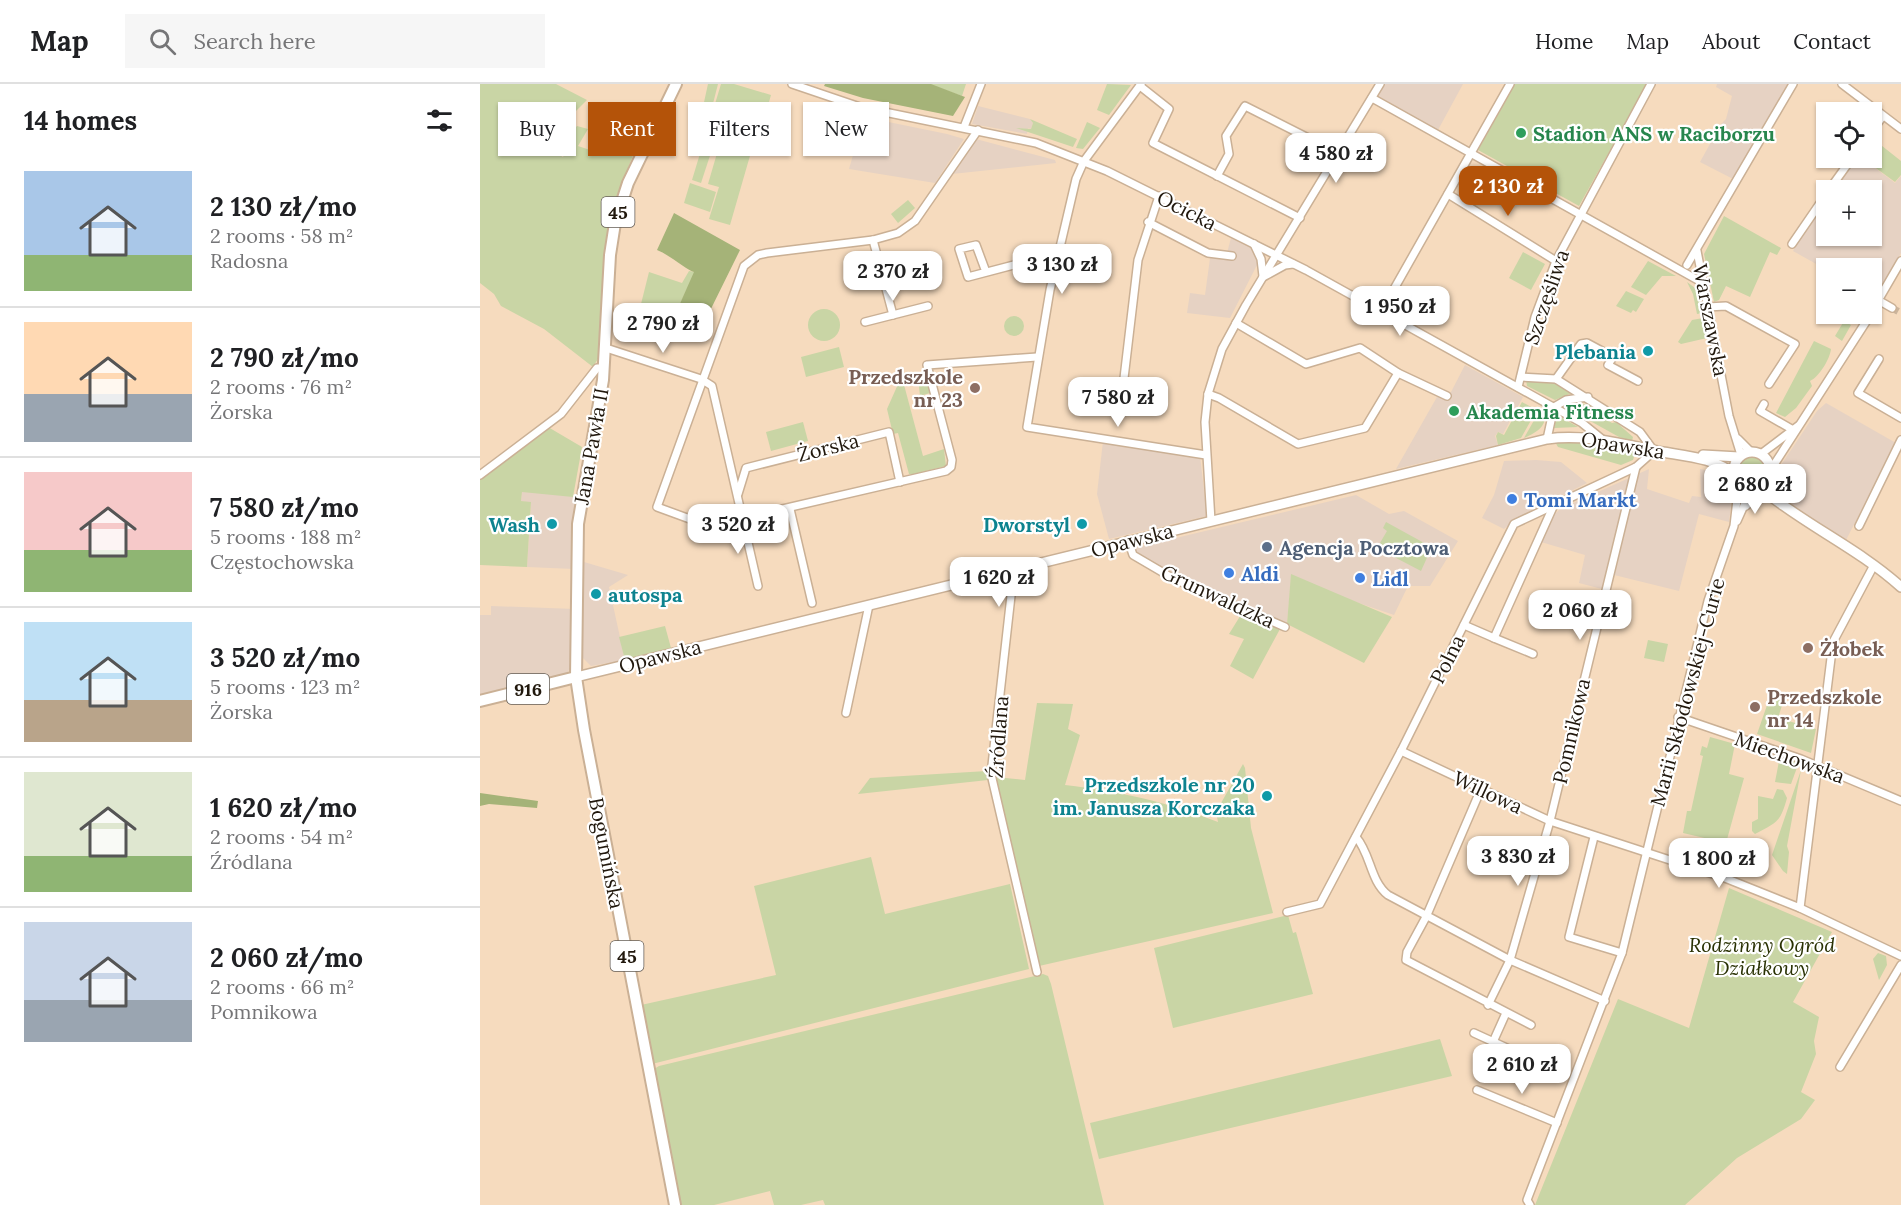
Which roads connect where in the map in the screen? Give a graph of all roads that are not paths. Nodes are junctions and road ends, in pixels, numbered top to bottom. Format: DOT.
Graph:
graph roads {
  1 [pos="676,84"];
  2 [pos="792,84"];
  3 [pos="981,84"];
  4 [pos="1380,84"];
  5 [pos="1510,84"];
  6 [pos="1650,84"];
  7 [pos="1793,84"];
  8 [pos="1842,84"];
  9 [pos="1141,85"];
  10 [pos="1372,98"];
  11 [pos="1883,116"];
  12 [pos="964,127"];
  13 [pos="1901,129"];
  14 [pos="978,130"];
  15 [pos="1472,153"];
  16 [pos="1340,154"];
  17 [pos="1084,161"];
  18 [pos="1217,176"];
  19 [pos="1448,194"];
  20 [pos="1159,196"];
  21 [pos="1816,209"];
  22 [pos="1579,214"];
  23 [pos="1300,218"];
  24 [pos="1148,222"];
  25 [pos="873,240"];
  26 [pos="1254,244"];
  27 [pos="1792,244"];
  28 [pos="1697,251"];
  29 [pos="1232,256"];
  30 [pos="1277,256"];
  31 [pos="1556,261"];
  32 [pos="1901,261"];
  33 [pos="1294,264"];
  34 [pos="1687,265"];
  35 [pos="1700,267"];
  36 [pos="1055,268"];
  37 [pos="1679,269"];
  38 [pos="986,272"];
  39 [pos="1688,274"];
  40 [pos="1263,277"];
  41 [pos="1703,283"];
  42 [pos="1882,293"];
  43 [pos="1882,302"];
  44 [pos="928,306"];
  45 [pos="1707,307"];
  46 [pos="1892,308"];
  47 [pos="1381,312"];
  48 [pos="893,315"];
  49 [pos="864,322"];
  50 [pos="1236,323"];
  51 [pos="1864,324"];
  52 [pos="606,348"];
  53 [pos="1037,357"];
  54 [pos="1879,359"];
  55 [pos="604,368"];
  56 [pos="1398,373"];
  57 [pos="1521,377"];
  58 [pos="701,379"];
  59 [pos="1556,379"];
  60 [pos="1638,381"];
  61 [pos="1769,384"];
  62 [pos="1518,387"];
  63 [pos="1208,394"];
  64 [pos="1122,395"];
  65 [pos="1447,396"];
  66 [pos="1588,397"];
  67 [pos="1764,404"];
  68 [pos="1554,408"];
  69 [pos="1901,418"];
  70 [pos="1795,431"];
  71 [pos="1736,437"];
  72 [pos="1547,439"];
  73 [pos="1603,440"];
  74 [pos="1901,440"];
  75 [pos="1654,451"];
  76 [pos="1899,452"];
  77 [pos="1756,453"];
  78 [pos="1206,455"];
  79 [pos="1682,455"];
  80 [pos="1728,456"];
  81 [pos="1740,456"];
  82 [pos="1636,467"];
  83 [pos="480,475"];
  84 [pos="1769,475"];
  85 [pos="1737,479"];
  86 [pos="900,482"];
  87 [pos="1756,487"];
  88 [pos="737,496"];
  89 [pos="1773,499"];
  90 [pos="1552,507"];
  91 [pos="790,509"];
  92 [pos="1743,510"];
  93 [pos="742,520"];
  94 [pos="1211,520"];
  95 [pos="1734,526"];
  96 [pos="1860,526"];
  97 [pos="1128,540"];
  98 [pos="1874,565"];
  99 [pos="1014,569"];
  100 [pos="758,585"];
  101 [pos="1901,587"];
  102 [pos="812,603"];
  103 [pos="869,605"];
  104 [pos="1464,625"];
  105 [pos="1285,627"];
  106 [pos="1494,638"];
  107 [pos="1533,654"];
  108 [pos="576,677"];
  109 [pos="480,701"];
  110 [pos="846,713"];
  111 [pos="1678,717"];
  112 [pos="1401,751"];
  113 [pos="1819,766"];
  114 [pos="1481,789"];
  115 [pos="1901,801"];
  116 [pos="1550,821"];
  117 [pos="1356,837"];
  118 [pos="1594,837"];
  119 [pos="1646,851"];
  120 [pos="1800,908"];
  121 [pos="1287,912"];
  122 [pos="1426,917"];
  123 [pos="1622,953"];
  124 [pos="1901,956"];
  125 [pos="1510,960"];
  126 [pos="1901,965"];
  127 [pos="1037,972"];
  128 [pos="1605,1001"];
  129 [pos="1488,1005"];
  130 [pos="1506,1013"];
  131 [pos="1531,1025"];
  132 [pos="1474,1033"];
  133 [pos="1493,1042"];
  134 [pos="1509,1049"];
  135 [pos="1840,1067"];
  136 [pos="1477,1090"];
  137 [pos="1557,1123"];
  138 [pos="1529,1202"];
  139 [pos="675,1205"];
  1 -- 52 [label="main road, Jana Pawła II / 45"];
  2 -- 12 [label="street, Ocicka"];
  3 -- 12 [label="street"];
  4 -- 10 [label="street"];
  5 -- 15 [label="street"];
  6 -- 22 [label="street, Szczęśliwa"];
  7 -- 28 [label="street, Warszawska"];
  8 -- 11 [label="street"];
  9 -- 17 [label="street"];
  9 -- 18 [label="street"];
  10 -- 15 [label="street"];
  10 -- 16 [label="street"];
  11 -- 13 [label="street"];
  12 -- 14 [label="street, Ocicka"];
  14 -- 17 [label="street, Ocicka"];
  14 -- 25 [label="street"];
  15 -- 19 [label="street"];
  15 -- 22 [label="street"];
  16 -- 18 [label="street"];
  16 -- 23 [label="street"];
  17 -- 20 [label="street, Ocicka"];
  17 -- 36 [label="street"];
  18 -- 23 [label="street"];
  19 -- 31 [label="street"];
  19 -- 47 [label="street"];
  20 -- 24 [label="street"];
  20 -- 26 [label="street, Ocicka"];
  21 -- 27 [label="street"];
  22 -- 31 [label="street, Szczęśliwa"];
  22 -- 37 [label="street"];
  23 -- 30 [label="street"];
  24 -- 29 [label="street"];
  24 -- 64 [label="street"];
  25 -- 48 [label="street"];
  25 -- 58 [label="street"];
  26 -- 30 [label="street, Ocicka"];
  26 -- 40 [label="street"];
  28 -- 34 [label="street"];
  28 -- 35 [label="street, Warszawska"];
  30 -- 33 [label="street, Ocicka"];
  30 -- 40 [label="street"];
  31 -- 57 [label="street, Szczęśliwa"];
  32 -- 42 [label="street"];
  33 -- 40 [label="street"];
  33 -- 47 [label="street, Ocicka"];
  34 -- 35 [label="street"];
  34 -- 37 [label="street"];
  35 -- 39 [label="street"];
  35 -- 41 [label="street, Warszawska"];
  36 -- 38 [label="street"];
  36 -- 53 [label="street"];
  37 -- 39 [label="street"];
  38 -- 38 [label="street"];
  39 -- 41 [label="street"];
  40 -- 50 [label="street"];
  41 -- 45 [label="street, Warszawska"];
  43 -- 46 [label="street"];
  44 -- 48 [label="street"];
  45 -- 61 [label="street"];
  45 -- 71 [label="street, Warszawska"];
  47 -- 62 [label="street, Ocicka"];
  48 -- 49 [label="street"];
  50 -- 56 [label="street"];
  50 -- 63 [label="street"];
  51 -- 70 [label="street"];
  52 -- 55 [label="main road, Jana Pawła II / 45"];
  52 -- 58 [label="street"];
  53 -- 78 [label="street"];
  53 -- 86 [label="street"];
  54 -- 69 [label="street"];
  55 -- 83 [label="street"];
  55 -- 108 [label="main road, Jana Pawła II / 45"];
  56 -- 63 [label="street"];
  56 -- 65 [label="street"];
  57 -- 59 [label="street"];
  57 -- 62 [label="street, Szczęśliwa"];
  58 -- 88 [label="street"];
  58 -- 93 [label="street"];
  59 -- 60 [label="street"];
  59 -- 66 [label="street"];
  62 -- 68 [label="street, Ocicka"];
  63 -- 78 [label="street"];
  66 -- 68 [label="street"];
  66 -- 75 [label="street"];
  67 -- 70 [label="street"];
  68 -- 72 [label="street"];
  68 -- 73 [label="street, Ocicka"];
  70 -- 77 [label="street"];
  70 -- 84 [label="street"];
  71 -- 77 [label="street"];
  71 -- 80 [label="street"];
  71 -- 81 [label="street, Warszawska"];
  72 -- 73 [label="main road, Opawska"];
  72 -- 94 [label="main road, Opawska"];
  73 -- 75 [label="main road, Opawska"];
  74 -- 76 [label="street"];
  75 -- 79 [label="main road, Opawska"];
  75 -- 82 [label="street, Polna"];
  76 -- 96 [label="street"];
  77 -- 81 [label="main road"];
  77 -- 84 [label="main road"];
  78 -- 94 [label="street"];
  79 -- 80 [label="main road, Opawska"];
  79 -- 85 [label="main road, Opawska"];
  80 -- 81 [label="main road, Opawska"];
  81 -- 85 [label="main road"];
  82 -- 90 [label="street, Polna"];
  82 -- 116 [label="street, Pomnikowa"];
  84 -- 87 [label="main road"];
  84 -- 89 [label="main road"];
  85 -- 87 [label="main road"];
  85 -- 95 [label="street, Marii Skłodowskiej-Curie"];
  86 -- 88 [label="street, Żorska"];
  86 -- 91 [label="street"];
  87 -- 89 [label="main road"];
  87 -- 92 [label="street, Marii Skłodowskiej-Curie"];
  88 -- 93 [label="street"];
  89 -- 92 [label="street"];
  89 -- 98 [label="main road"];
  90 -- 104 [label="street, Polna"];
  90 -- 106 [label="street"];
  91 -- 93 [label="street"];
  91 -- 102 [label="street"];
  92 -- 95 [label="street, Marii Skłodowskiej-Curie"];
  93 -- 100 [label="street"];
  94 -- 97 [label="main road, Opawska"];
  95 -- 111 [label="street, Marii Skłodowskiej-Curie"];
  97 -- 99 [label="main road, Opawska"];
  97 -- 105 [label="street, Grunwaldzka"];
  98 -- 101 [label="main road"];
  98 -- 113 [label="street"];
  99 -- 103 [label="main road, Opawska"];
  99 -- 127 [label="street, Źródlana"];
  103 -- 108 [label="main road, Opawska"];
  103 -- 110 [label="street"];
  104 -- 106 [label="street"];
  104 -- 112 [label="street, Polna"];
  106 -- 107 [label="street"];
  108 -- 109 [label="main road, Opawska / 916"];
  108 -- 139 [label="main road, Bogumińska / 45"];
  111 -- 113 [label="street, Miechowska"];
  111 -- 119 [label="street, Marii Skłodowskiej-Curie"];
  112 -- 114 [label="street, Willowa"];
  112 -- 117 [label="street, Polna"];
  113 -- 115 [label="street, Miechowska"];
  113 -- 120 [label="street"];
  114 -- 116 [label="street, Willowa"];
  114 -- 122 [label="street"];
  116 -- 118 [label="street, Willowa"];
  116 -- 125 [label="street, Pomnikowa"];
  117 -- 121 [label="street, Polna"];
  117 -- 122 [label="street"];
  118 -- 119 [label="street, Willowa"];
  118 -- 123 [label="street"];
  119 -- 120 [label="street, Willowa"];
  119 -- 123 [label="street, Marii Skłodowskiej-Curie"];
  120 -- 124 [label="street, Willowa"];
  122 -- 125 [label="street"];
  122 -- 129 [label="street"];
  123 -- 128 [label="street, Marii Skłodowskiej-Curie"];
  125 -- 128 [label="street"];
  125 -- 129 [label="street, Pomnikowa"];
  126 -- 135 [label="street"];
  128 -- 137 [label="street, Marii Skłodowskiej-Curie"];
  129 -- 130 [label="street"];
  130 -- 131 [label="street"];
  130 -- 133 [label="street"];
  132 -- 133 [label="street"];
  133 -- 134 [label="street"];
  136 -- 137 [label="street"];
  137 -- 138 [label="street, Marii Skłodowskiej-Curie"];
}
